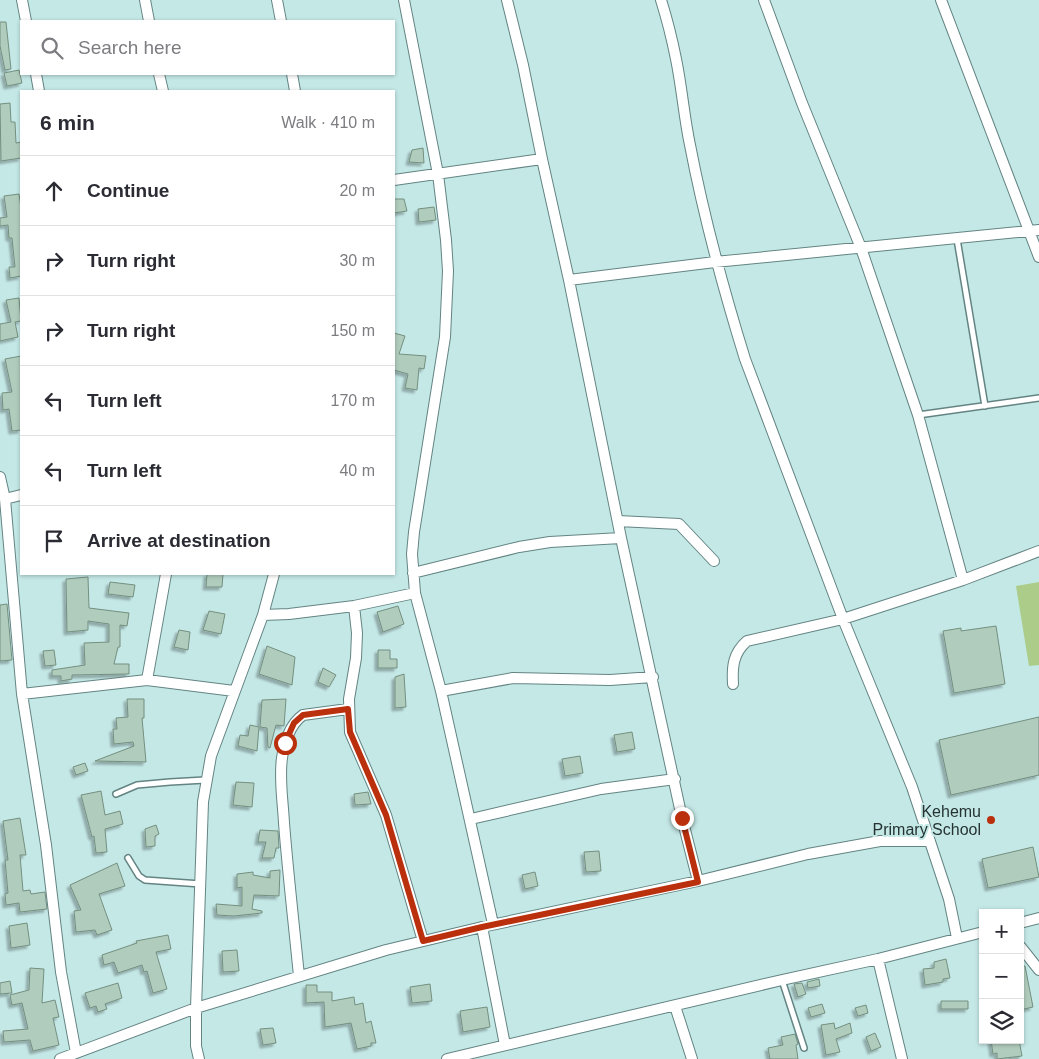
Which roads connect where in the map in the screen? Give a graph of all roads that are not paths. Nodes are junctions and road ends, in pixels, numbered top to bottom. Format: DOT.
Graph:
graph roads {
  1 [pos="22,0"];
  2 [pos="145,0"];
  3 [pos="277,0"];
  4 [pos="404,0"];
  5 [pos="507,0"];
  6 [pos="661,0"];
  7 [pos="764,0"];
  8 [pos="941,0"];
  9 [pos="26,20"];
  10 [pos="149,20"];
  11 [pos="282,20"];
  12 [pos="36,75"];
  13 [pos="159,75"];
  14 [pos="292,75"];
  15 [pos="39,90"];
  16 [pos="163,90"];
  17 [pos="295,90"];
  18 [pos="542,159"];
  19 [pos="438,174"];
  20 [pos="395,180"];
  21 [pos="1034,231"];
  22 [pos="957,239"];
  23 [pos="861,248"];
  24 [pos="1039,257"];
  25 [pos="716,262"];
  26 [pos="569,280"];
  27 [pos="1039,398"];
  28 [pos="985,406"];
  29 [pos="918,415"];
  30 [pos="0,477"];
  31 [pos="20,495"];
  32 [pos="5,499"];
  33 [pos="618,521"];
  34 [pos="621,538"];
  35 [pos="5,545"];
  36 [pos="1039,551"];
  37 [pos="714,561"];
  38 [pos="413,573"];
  39 [pos="166,575"];
  40 [pos="274,575"];
  41 [pos="963,580"];
  42 [pos="415,593"];
  43 [pos="354,606"];
  44 [pos="263,615"];
  45 [pos="842,619"];
  46 [pos="652,677"];
  47 [pos="147,680"];
  48 [pos="732,684"];
  49 [pos="234,691"];
  50 [pos="441,692"];
  51 [pos="22,694"];
  52 [pos="348,709"];
  53 [pos="675,779"];
  54 [pos="205,780"];
  55 [pos="116,794"];
  56 [pos="470,819"];
  57 [pos="930,840"];
  58 [pos="128,858"];
  59 [pos="698,882"];
  60 [pos="201,884"];
  61 [pos="1039,918"];
  62 [pos="1024,921"];
  63 [pos="493,924"];
  64 [pos="482,927"];
  65 [pos="979,933"];
  66 [pos="957,938"];
  67 [pos="423,941"];
  68 [pos="1024,951"];
  69 [pos="878,959"];
  70 [pos="1039,970"];
  71 [pos="299,976"];
  72 [pos="782,980"];
  73 [pos="675,1006"];
  74 [pos="196,1008"];
  75 [pos="505,1045"];
  76 [pos="804,1048"];
  77 [pos="76,1053"];
  78 [pos="60,1059"];
  79 [pos="199,1059"];
  80 [pos="447,1059"];
  81 [pos="692,1059"];
  82 [pos="902,1059"];
  1 -- 9 [label="street"];
  2 -- 10 [label="street"];
  3 -- 11 [label="street"];
  4 -- 19 [label="street"];
  5 -- 18 [label="street"];
  6 -- 25 [label="street"];
  7 -- 23 [label="street"];
  8 -- 21 [label="street"];
  12 -- 15 [label="street"];
  13 -- 16 [label="street"];
  14 -- 17 [label="street"];
  18 -- 19 [label="street"];
  18 -- 26 [label="street"];
  19 -- 20 [label="street"];
  19 -- 38 [label="street"];
  21 -- 22 [label="street"];
  21 -- 24 [label="street"];
  22 -- 23 [label="street"];
  22 -- 28 [label="lane"];
  23 -- 25 [label="street"];
  23 -- 29 [label="street"];
  25 -- 26 [label="street"];
  25 -- 45 [label="street"];
  26 -- 33 [label="street"];
  27 -- 28 [label="lane"];
  28 -- 29 [label="lane"];
  29 -- 41 [label="street"];
  30 -- 32 [label="street"];
  31 -- 32 [label="street"];
  32 -- 35 [label="street"];
  33 -- 34 [label="street"];
  33 -- 37 [label="street"];
  34 -- 38 [label="street"];
  34 -- 46 [label="street"];
  35 -- 51 [label="street"];
  36 -- 41 [label="street"];
  38 -- 42 [label="street"];
  39 -- 47 [label="street"];
  40 -- 44 [label="street"];
  41 -- 45 [label="street"];
  42 -- 43 [label="street"];
  42 -- 50 [label="street"];
  43 -- 44 [label="street"];
  43 -- 52 [label="street"];
  44 -- 49 [label="street"];
  45 -- 48 [label="street"];
  45 -- 57 [label="street"];
  46 -- 50 [label="street"];
  46 -- 53 [label="street"];
  47 -- 49 [label="street"];
  47 -- 51 [label="street"];
  49 -- 54 [label="street"];
  50 -- 56 [label="street"];
  51 -- 77 [label="street"];
  52 -- 67 [label="street"];
  52 -- 71 [label="street"];
  53 -- 56 [label="street"];
  53 -- 59 [label="street"];
  54 -- 55 [label="lane"];
  54 -- 60 [label="street"];
  56 -- 63 [label="street"];
  57 -- 59 [label="street"];
  57 -- 66 [label="street"];
  58 -- 60 [label="lane"];
  59 -- 63 [label="street"];
  60 -- 74 [label="street"];
  61 -- 62 [label="street"];
  63 -- 64 [label="street"];
  64 -- 67 [label="street"];
  64 -- 75 [label="street"];
  65 -- 66 [label="street"];
  66 -- 69 [label="street"];
  67 -- 71 [label="street"];
  68 -- 70 [label="street"];
  69 -- 72 [label="street"];
  69 -- 82 [label="street"];
  71 -- 74 [label="street"];
  72 -- 73 [label="street"];
  72 -- 76 [label="lane"];
  73 -- 75 [label="street"];
  73 -- 81 [label="street"];
  74 -- 77 [label="street"];
  74 -- 79 [label="street"];
  75 -- 80 [label="street"];
  77 -- 78 [label="street"];
}
